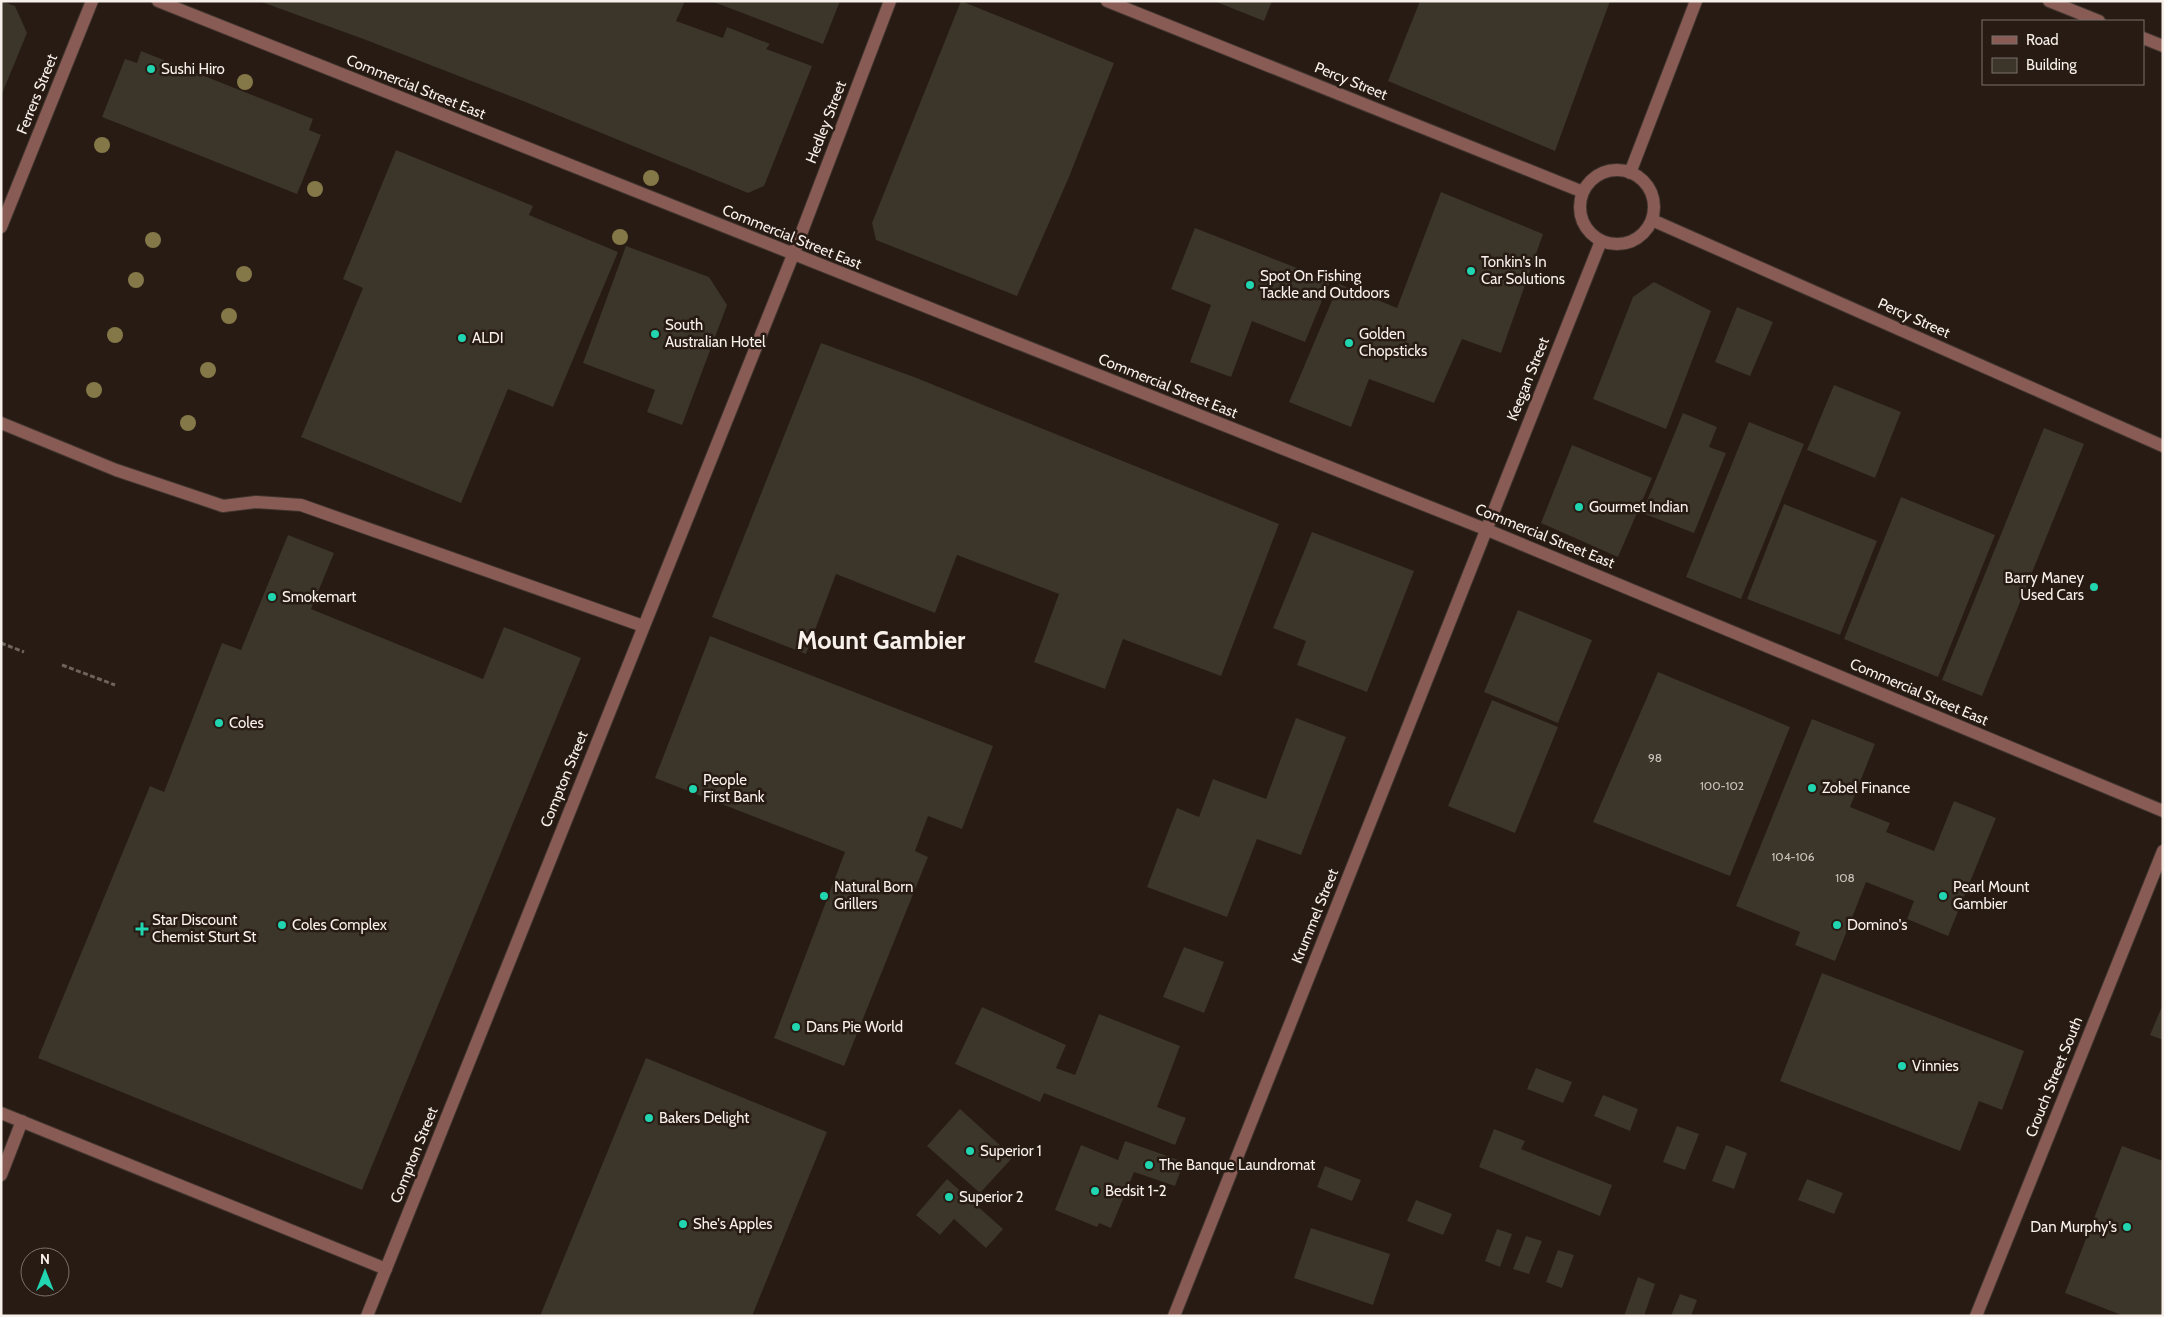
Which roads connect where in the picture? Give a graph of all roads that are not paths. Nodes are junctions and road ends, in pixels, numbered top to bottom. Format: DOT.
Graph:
graph roads {
  1 [pos="92,1"];
  2 [pos="158,1"];
  3 [pos="890,1"];
  4 [pos="1107,1"];
  5 [pos="1696,1"];
  6 [pos="2049,1"];
  7 [pos="2097,20"];
  8 [pos="2144,38"];
  9 [pos="2163,46"];
  10 [pos="1630,173"];
  11 [pos="1583,192"];
  12 [pos="1652,220"];
  13 [pos="1,227"];
  14 [pos="1601,241"];
  15 [pos="793,255"];
  16 [pos="1,423"];
  17 [pos="2163,446"];
  18 [pos="1485,529"];
  19 [pos="643,626"];
  20 [pos="2163,811"];
  21 [pos="2163,851"];
  22 [pos="1,1113"];
  23 [pos="22,1121"];
  24 [pos="1,1174"];
  25 [pos="386,1269"];
  26 [pos="367,1316"];
  27 [pos="1174,1316"];
  28 [pos="1976,1316"];
  1 -- 13 [label="street, Ferrers Street"];
  2 -- 15 [label="street, Commercial Street East"];
  3 -- 15 [label="street, Hedley Street"];
  4 -- 11 [label="street, Percy Street"];
  5 -- 10 [label="street"];
  6 -- 7 [label="street"];
  8 -- 9 [label="street"];
  10 -- 11 [label="street"];
  10 -- 12 [label="street"];
  11 -- 14 [label="street"];
  12 -- 14 [label="street"];
  12 -- 17 [label="street, Percy Street"];
  14 -- 18 [label="street, Keegan Street"];
  15 -- 18 [label="street, Commercial Street East"];
  15 -- 19 [label="street, Compton Street"];
  16 -- 19 [label="street"];
  18 -- 20 [label="street, Commercial Street East"];
  18 -- 27 [label="street, Krummel Street"];
  19 -- 25 [label="street, Compton Street"];
  21 -- 28 [label="street, Crouch Street South"];
  22 -- 23 [label="street"];
  23 -- 24 [label="street"];
  23 -- 25 [label="street"];
  25 -- 26 [label="street, Compton Street"];
}
